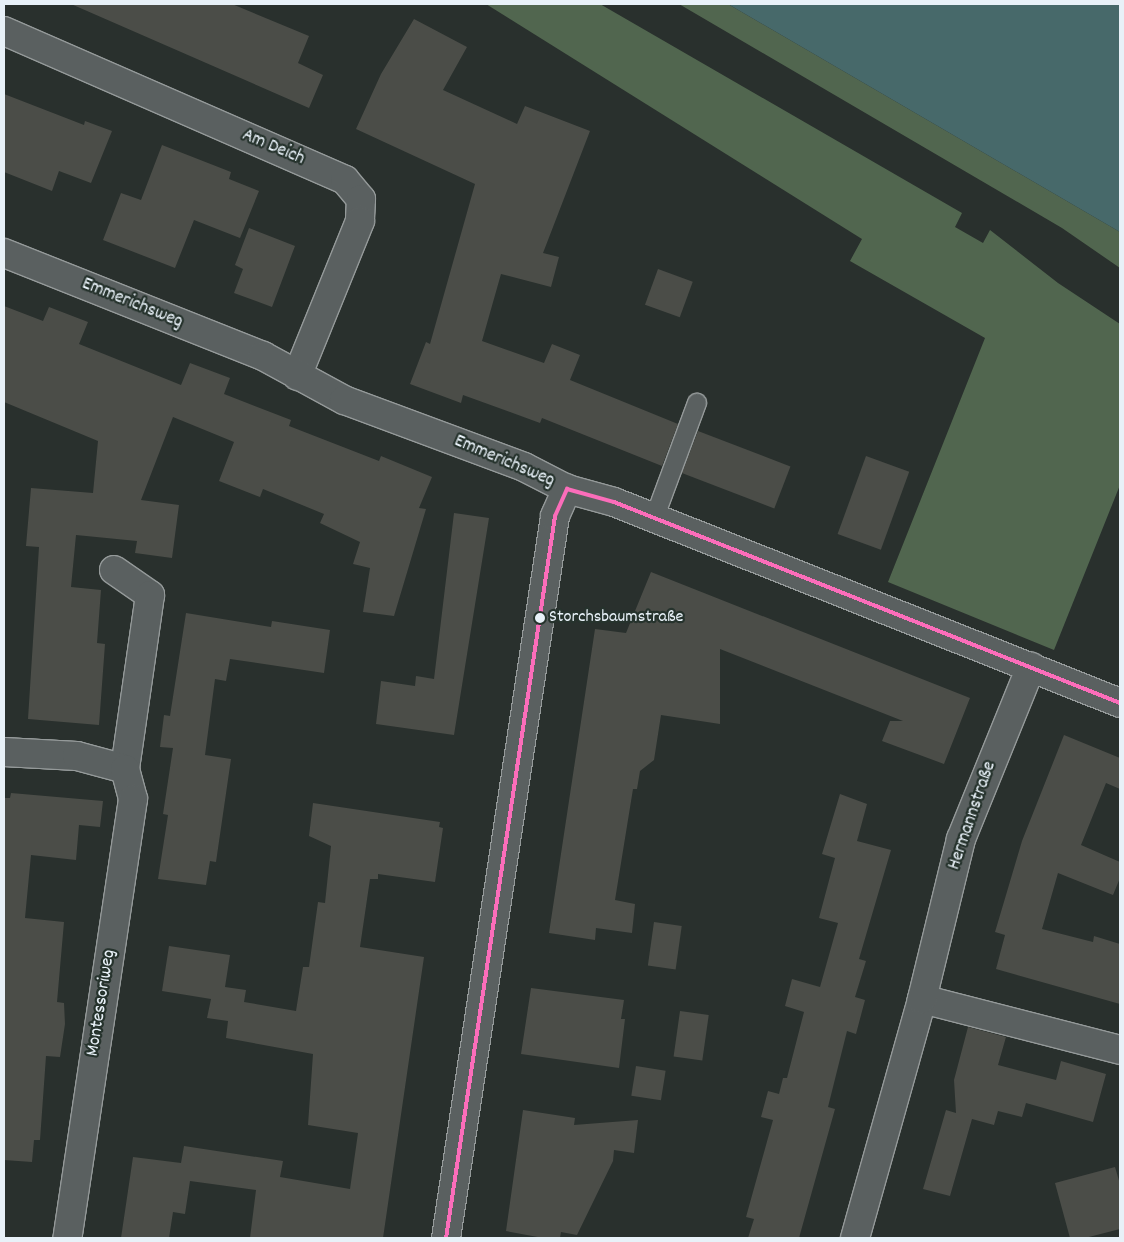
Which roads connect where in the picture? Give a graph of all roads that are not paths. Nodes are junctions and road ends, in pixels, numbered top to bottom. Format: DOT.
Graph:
graph roads {
  1 [pos="4,31"];
  2 [pos="4,254"];
  3 [pos="297,376"];
  4 [pos="697,403"];
  5 [pos="567,489"];
  6 [pos="654,519"];
  7 [pos="114,570"];
  8 [pos="1031,667"];
  9 [pos="1120,703"];
  10 [pos="4,752"];
  11 [pos="125,769"];
  12 [pos="922,999"];
  13 [pos="1120,1050"];
  14 [pos="67,1238"];
  15 [pos="446,1238"];
  16 [pos="855,1238"];
  1 -- 3 [label="street, Am Deich"];
  2 -- 3 [label="street, Emmerichsweg"];
  3 -- 5 [label="street, Emmerichsweg"];
  4 -- 6 [label="lane"];
  5 -- 6 [label="street, Emmerichsweg"];
  5 -- 15 [label="street"];
  6 -- 8 [label="street, Emmerichsweg"];
  7 -- 11 [label="street, Montessoriweg"];
  8 -- 9 [label="street, Emmerichsweg"];
  8 -- 12 [label="street, Hermannstraße"];
  10 -- 11 [label="street"];
  11 -- 14 [label="street, Montessoriweg"];
  12 -- 13 [label="street"];
  12 -- 16 [label="street, Hermannstraße"];
}
